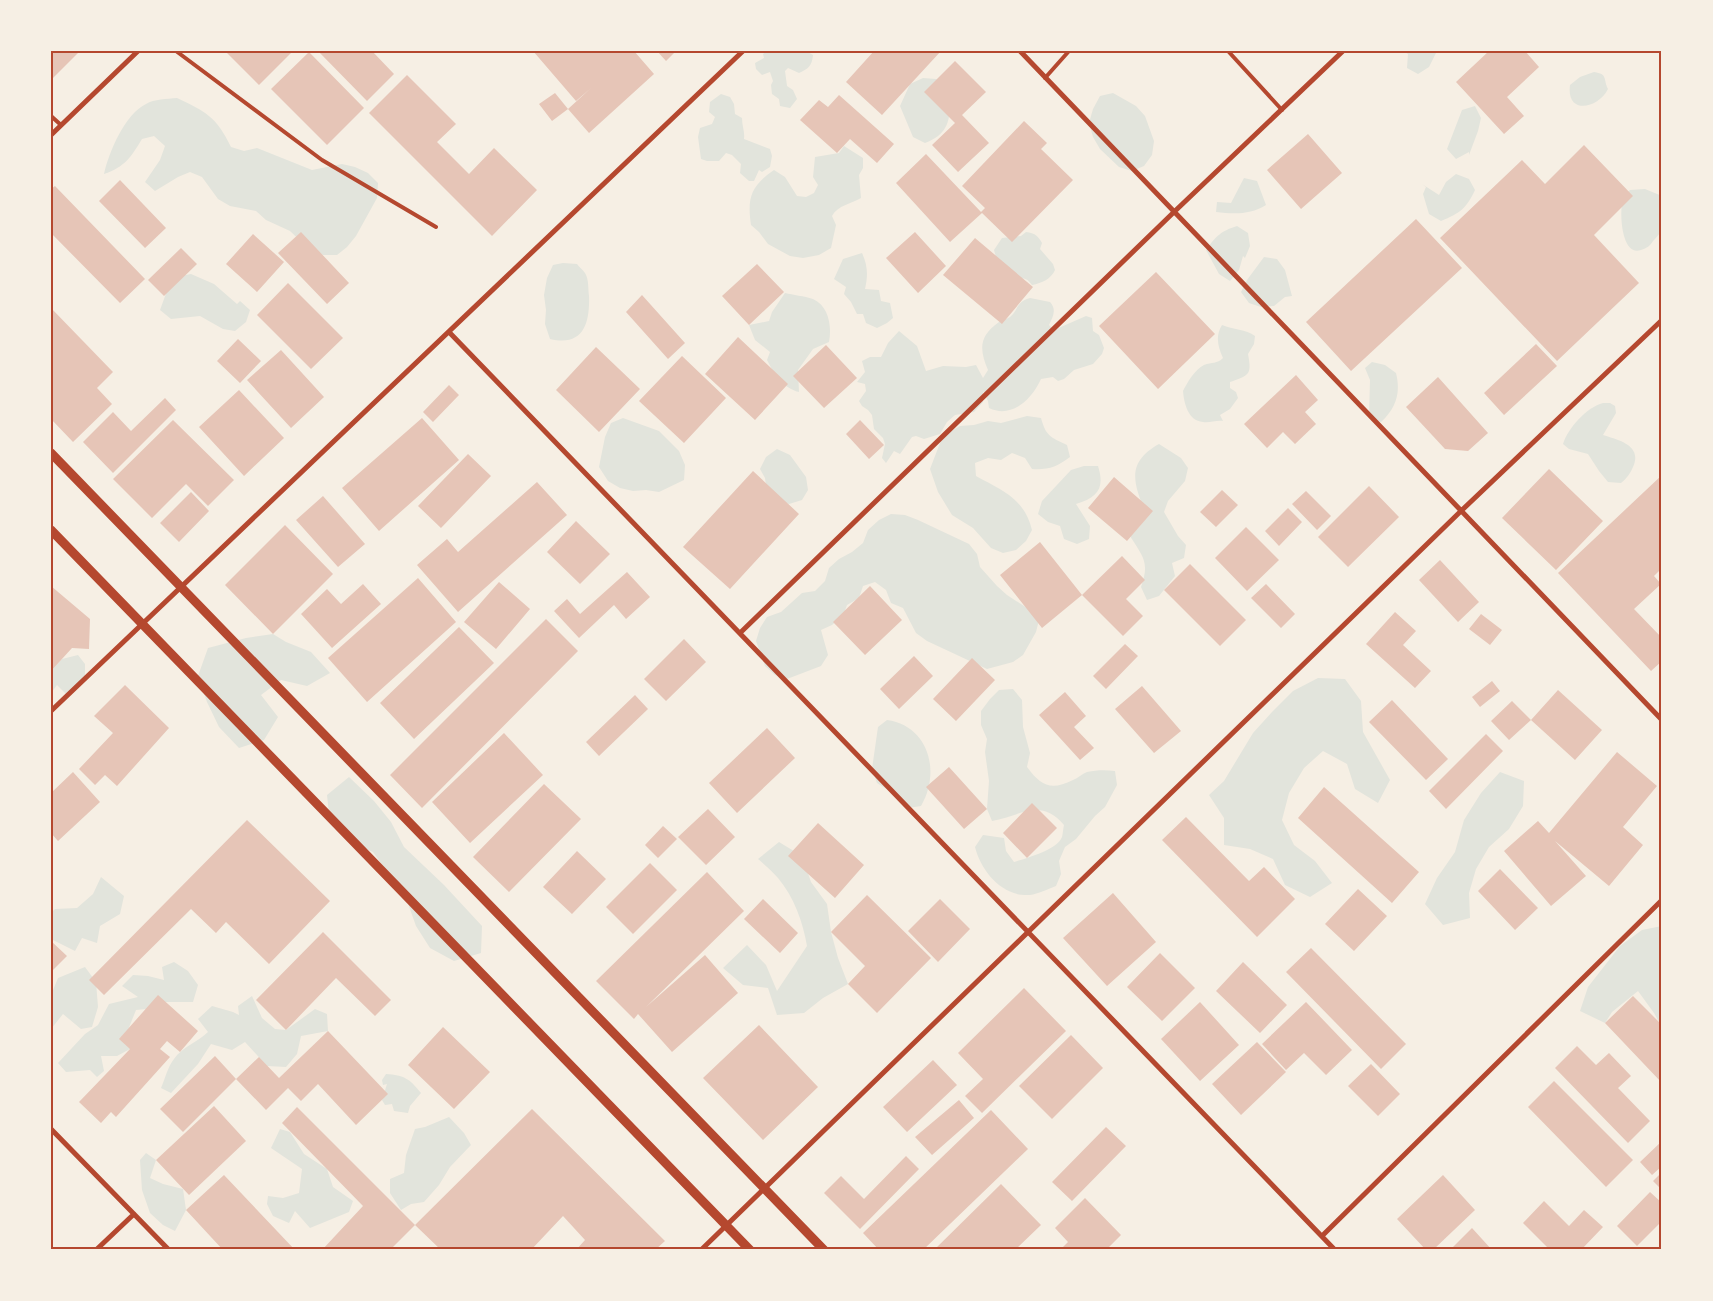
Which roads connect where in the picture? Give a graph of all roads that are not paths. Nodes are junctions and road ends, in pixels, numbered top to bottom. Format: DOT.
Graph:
graph roads {
  1 [pos="138,51"];
  2 [pos="176,51"];
  3 [pos="743,51"];
  4 [pos="1020,51"];
  5 [pos="1069,51"];
  6 [pos="1228,51"];
  7 [pos="1343,51"];
  8 [pos="1045,78"];
  9 [pos="1282,110"];
  10 [pos="51,116"];
  11 [pos="62,125"];
  12 [pos="51,135"];
  13 [pos="1174,212"];
  14 [pos="436,227"];
  15 [pos="1662,320"];
  16 [pos="449,332"];
  17 [pos="51,453"];
  18 [pos="1462,511"];
  19 [pos="51,530"];
  20 [pos="181,587"];
  21 [pos="143,624"];
  22 [pos="740,633"];
  23 [pos="51,711"];
  24 [pos="1662,720"];
  25 [pos="1662,900"];
  26 [pos="1028,932"];
  27 [pos="51,1129"];
  28 [pos="764,1188"];
  29 [pos="134,1214"];
  30 [pos="726,1225"];
  31 [pos="1322,1236"];
  32 [pos="96,1250"];
  33 [pos="169,1250"];
  34 [pos="701,1250"];
  35 [pos="750,1250"];
  36 [pos="824,1250"];
  37 [pos="1335,1250"];
  1 -- 11 [label="street"];
  2 -- 14 [label="lane"];
  3 -- 16 [label="street"];
  4 -- 8 [label="street"];
  5 -- 8 [label="lane"];
  6 -- 9 [label="lane"];
  7 -- 9 [label="street"];
  8 -- 13 [label="street"];
  9 -- 13 [label="street"];
  10 -- 11 [label="lane"];
  11 -- 12 [label="street"];
  13 -- 18 [label="street"];
  13 -- 22 [label="street"];
  15 -- 18 [label="street"];
  16 -- 20 [label="street"];
  16 -- 22 [label="street"];
  17 -- 20 [label="street"];
  18 -- 24 [label="street"];
  18 -- 26 [label="street"];
  19 -- 21 [label="street"];
  20 -- 21 [label="street"];
  20 -- 28 [label="street"];
  21 -- 23 [label="street"];
  21 -- 30 [label="street"];
  22 -- 26 [label="street"];
  25 -- 31 [label="street"];
  26 -- 28 [label="street"];
  26 -- 31 [label="street"];
  27 -- 29 [label="street"];
  28 -- 30 [label="street"];
  28 -- 36 [label="street"];
  29 -- 32 [label="street"];
  29 -- 33 [label="street"];
  30 -- 34 [label="street"];
  30 -- 35 [label="street"];
  31 -- 37 [label="street"];
}
